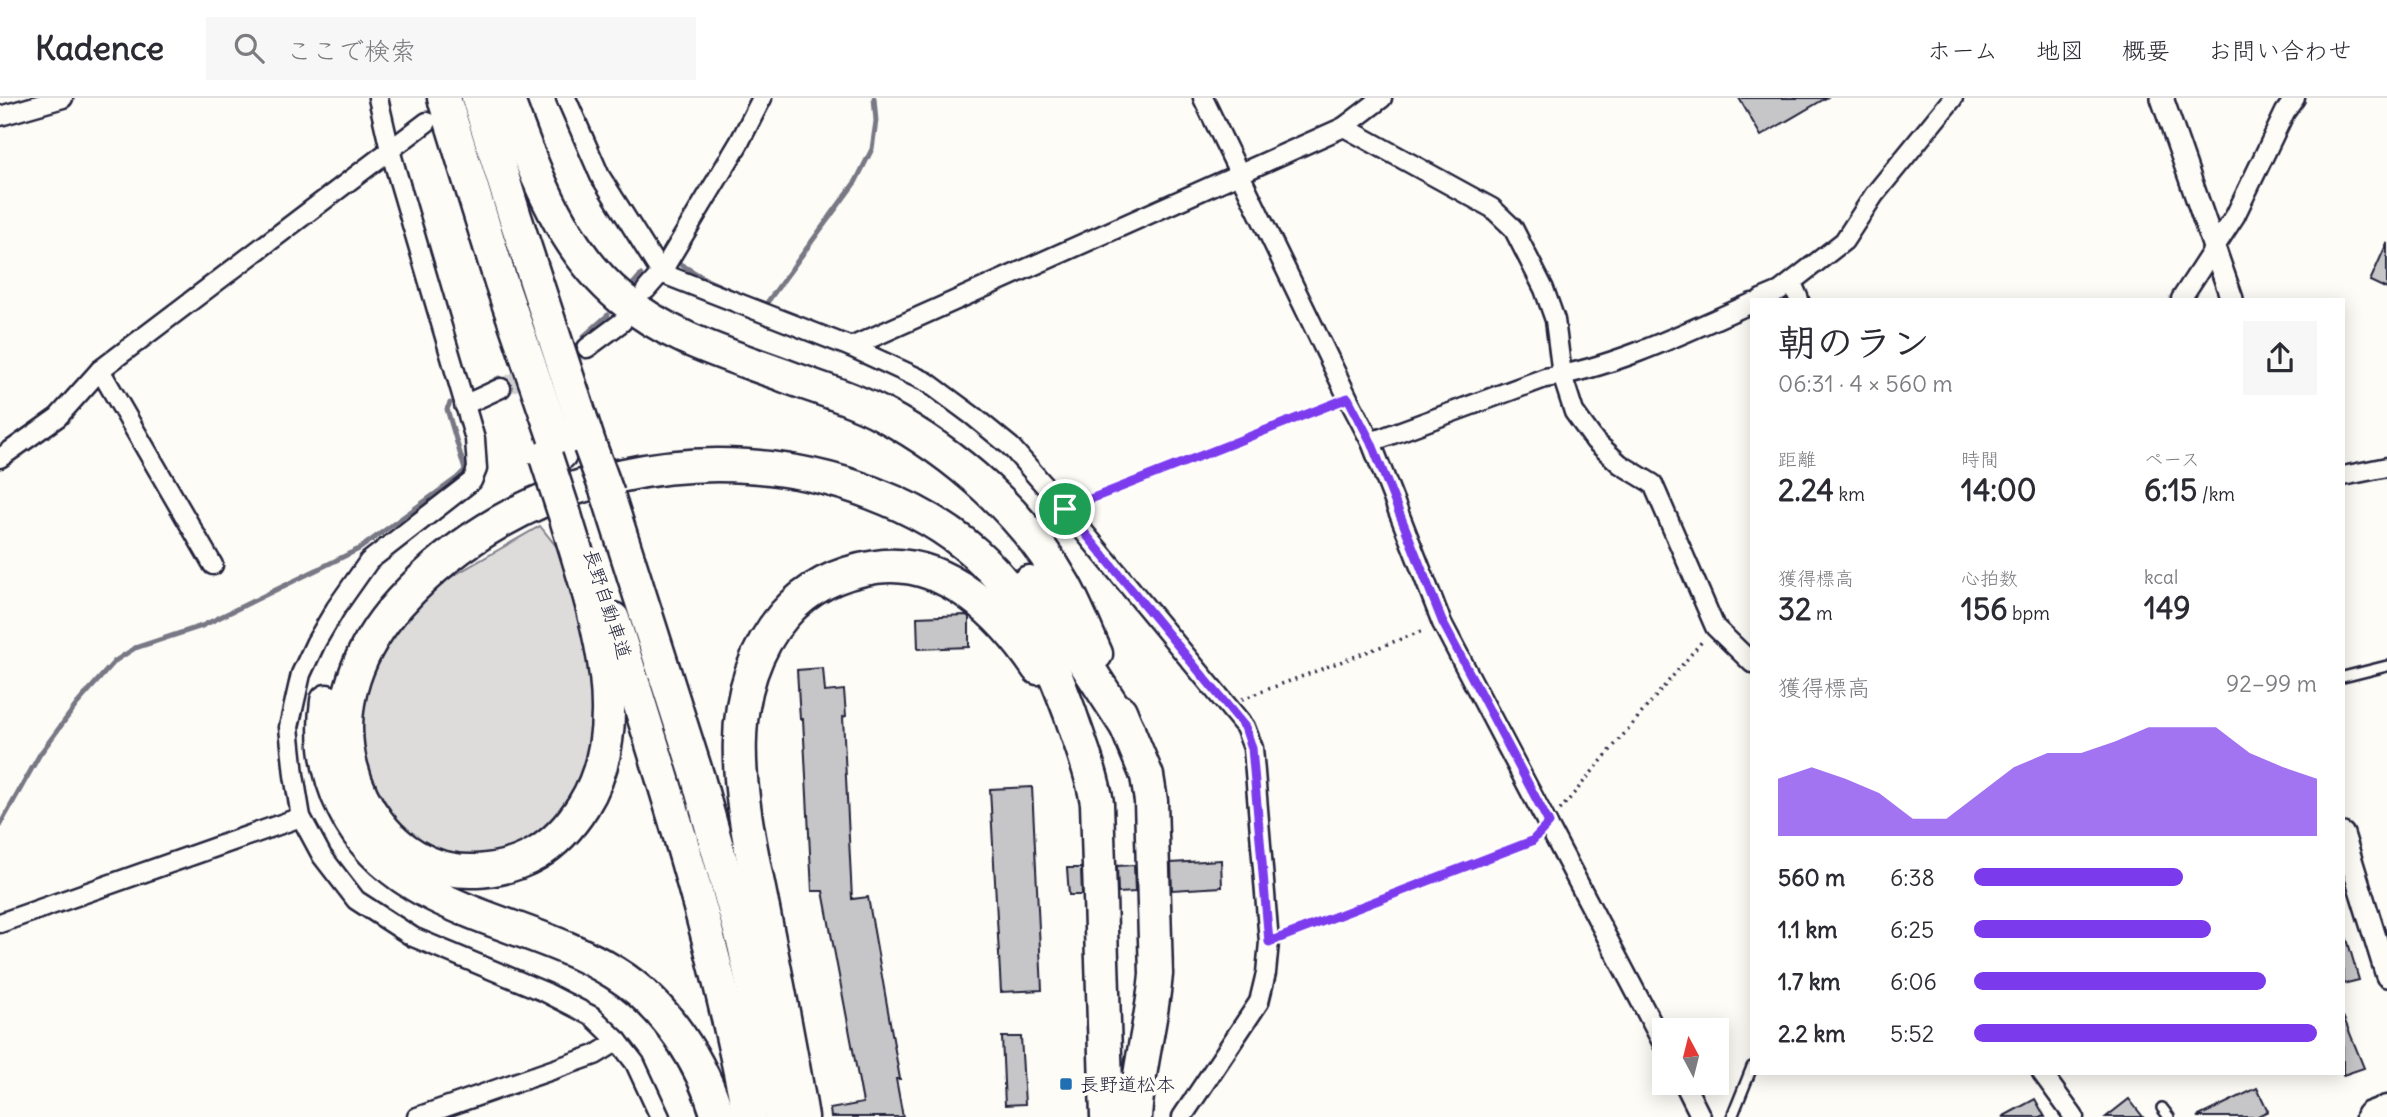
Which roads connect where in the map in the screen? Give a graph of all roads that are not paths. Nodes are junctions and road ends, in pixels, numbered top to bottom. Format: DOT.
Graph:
graph roads {
  1 [pos="64,98"];
  2 [pos="378,98"];
  3 [pos="478,98"];
  4 [pos="507,98"];
  5 [pos="566,98"];
  6 [pos="762,98"];
  7 [pos="1203,98"];
  8 [pos="1382,98"];
  9 [pos="1953,98"];
  10 [pos="2162,98"];
  11 [pos="2295,98"];
  12 [pos="435,110"];
  13 [pos="0,116"];
  14 [pos="1344,127"];
  15 [pos="390,150"];
  16 [pos="1239,173"];
  17 [pos="2214,247"];
  18 [pos="661,273"];
  19 [pos="646,290"];
  20 [pos="1795,291"];
  21 [pos="1763,298"];
  22 [pos="2181,298"];
  23 [pos="2232,298"];
  24 [pos="1750,304"];
  25 [pos="622,322"];
  26 [pos="851,347"];
  27 [pos="587,348"];
  28 [pos="100,370"];
  29 [pos="1562,375"];
  30 [pos="501,388"];
  31 [pos="464,405"];
  32 [pos="1371,442"];
  33 [pos="0,458"];
  34 [pos="2387,467"];
  35 [pos="2345,476"];
  36 [pos="571,512"];
  37 [pos="214,565"];
  38 [pos="1750,661"];
  39 [pos="2387,666"];
  40 [pos="2345,676"];
  41 [pos="1128,729"];
  42 [pos="1087,762"];
  43 [pos="301,817"];
  44 [pos="2345,840"];
  45 [pos="0,923"];
  46 [pos="1103,976"];
  47 [pos="2387,976"];
  48 [pos="1652,1023"];
  49 [pos="618,1041"];
  50 [pos="1750,1072"];
  51 [pos="2043,1075"];
  52 [pos="1690,1096"];
  53 [pos="2162,1108"];
  54 [pos="2387,1111"];
  55 [pos="417,1117"];
  56 [pos="660,1117"];
  57 [pos="718,1117"];
  58 [pos="749,1117"];
  59 [pos="781,1117"];
  60 [pos="802,1117"];
  61 [pos="1092,1117"];
  62 [pos="1107,1117"];
  63 [pos="1135,1117"];
  64 [pos="1182,1117"];
  65 [pos="1701,1117"];
  66 [pos="1732,1117"];
  67 [pos="2074,1117"];
  68 [pos="2169,1117"];
  69 [pos="2371,1117"];
  1 -- 13 [label="street"];
  2 -- 15 [label="street"];
  3 -- 59 [label="highway, 長野自動車道, bridge"];
  4 -- 41 [label="highway"];
  5 -- 18 [label="street"];
  6 -- 18 [label="street"];
  7 -- 16 [label="street"];
  8 -- 14 [label="street"];
  9 -- 20 [label="street"];
  10 -- 17 [label="street"];
  11 -- 17 [label="street"];
  12 -- 15 [label="street"];
  12 -- 36 [label="highway, 長野自動車道"];
  14 -- 16 [label="street"];
  14 -- 29 [label="street"];
  15 -- 28 [label="street"];
  15 -- 31 [label="street"];
  16 -- 26 [label="street"];
  16 -- 32 [label="street"];
  17 -- 22 [label="street"];
  17 -- 23 [label="street"];
  18 -- 19 [label="street"];
  18 -- 26 [label="street"];
  20 -- 21 [label="street"];
  24 -- 29 [label="street"];
  25 -- 27 [label="street"];
  26 -- 64 [label="street"];
  28 -- 33 [label="street"];
  28 -- 37 [label="street"];
  29 -- 32 [label="street"];
  29 -- 38 [label="street"];
  30 -- 31 [label="street"];
  31 -- 43 [label="street"];
  32 -- 48 [label="street"];
  34 -- 35 [label="street"];
  36 -- 42 [label="highway"];
  36 -- 58 [label="highway, 長野自動車道"];
  39 -- 40 [label="lane"];
  41 -- 57 [label="highway"];
  41 -- 63 [label="highway"];
  42 -- 46 [label="highway"];
  42 -- 60 [label="highway"];
  43 -- 45 [label="street"];
  43 -- 49 [label="street"];
  44 -- 47 [label="street"];
  46 -- 61 [label="highway"];
  46 -- 62 [label="highway"];
  49 -- 55 [label="street"];
  49 -- 56 [label="street"];
  50 -- 66 [label="lane"];
  51 -- 67 [label="street"];
  52 -- 65 [label="street"];
  53 -- 68 [label="lane"];
  54 -- 69 [label="highway"];
}
